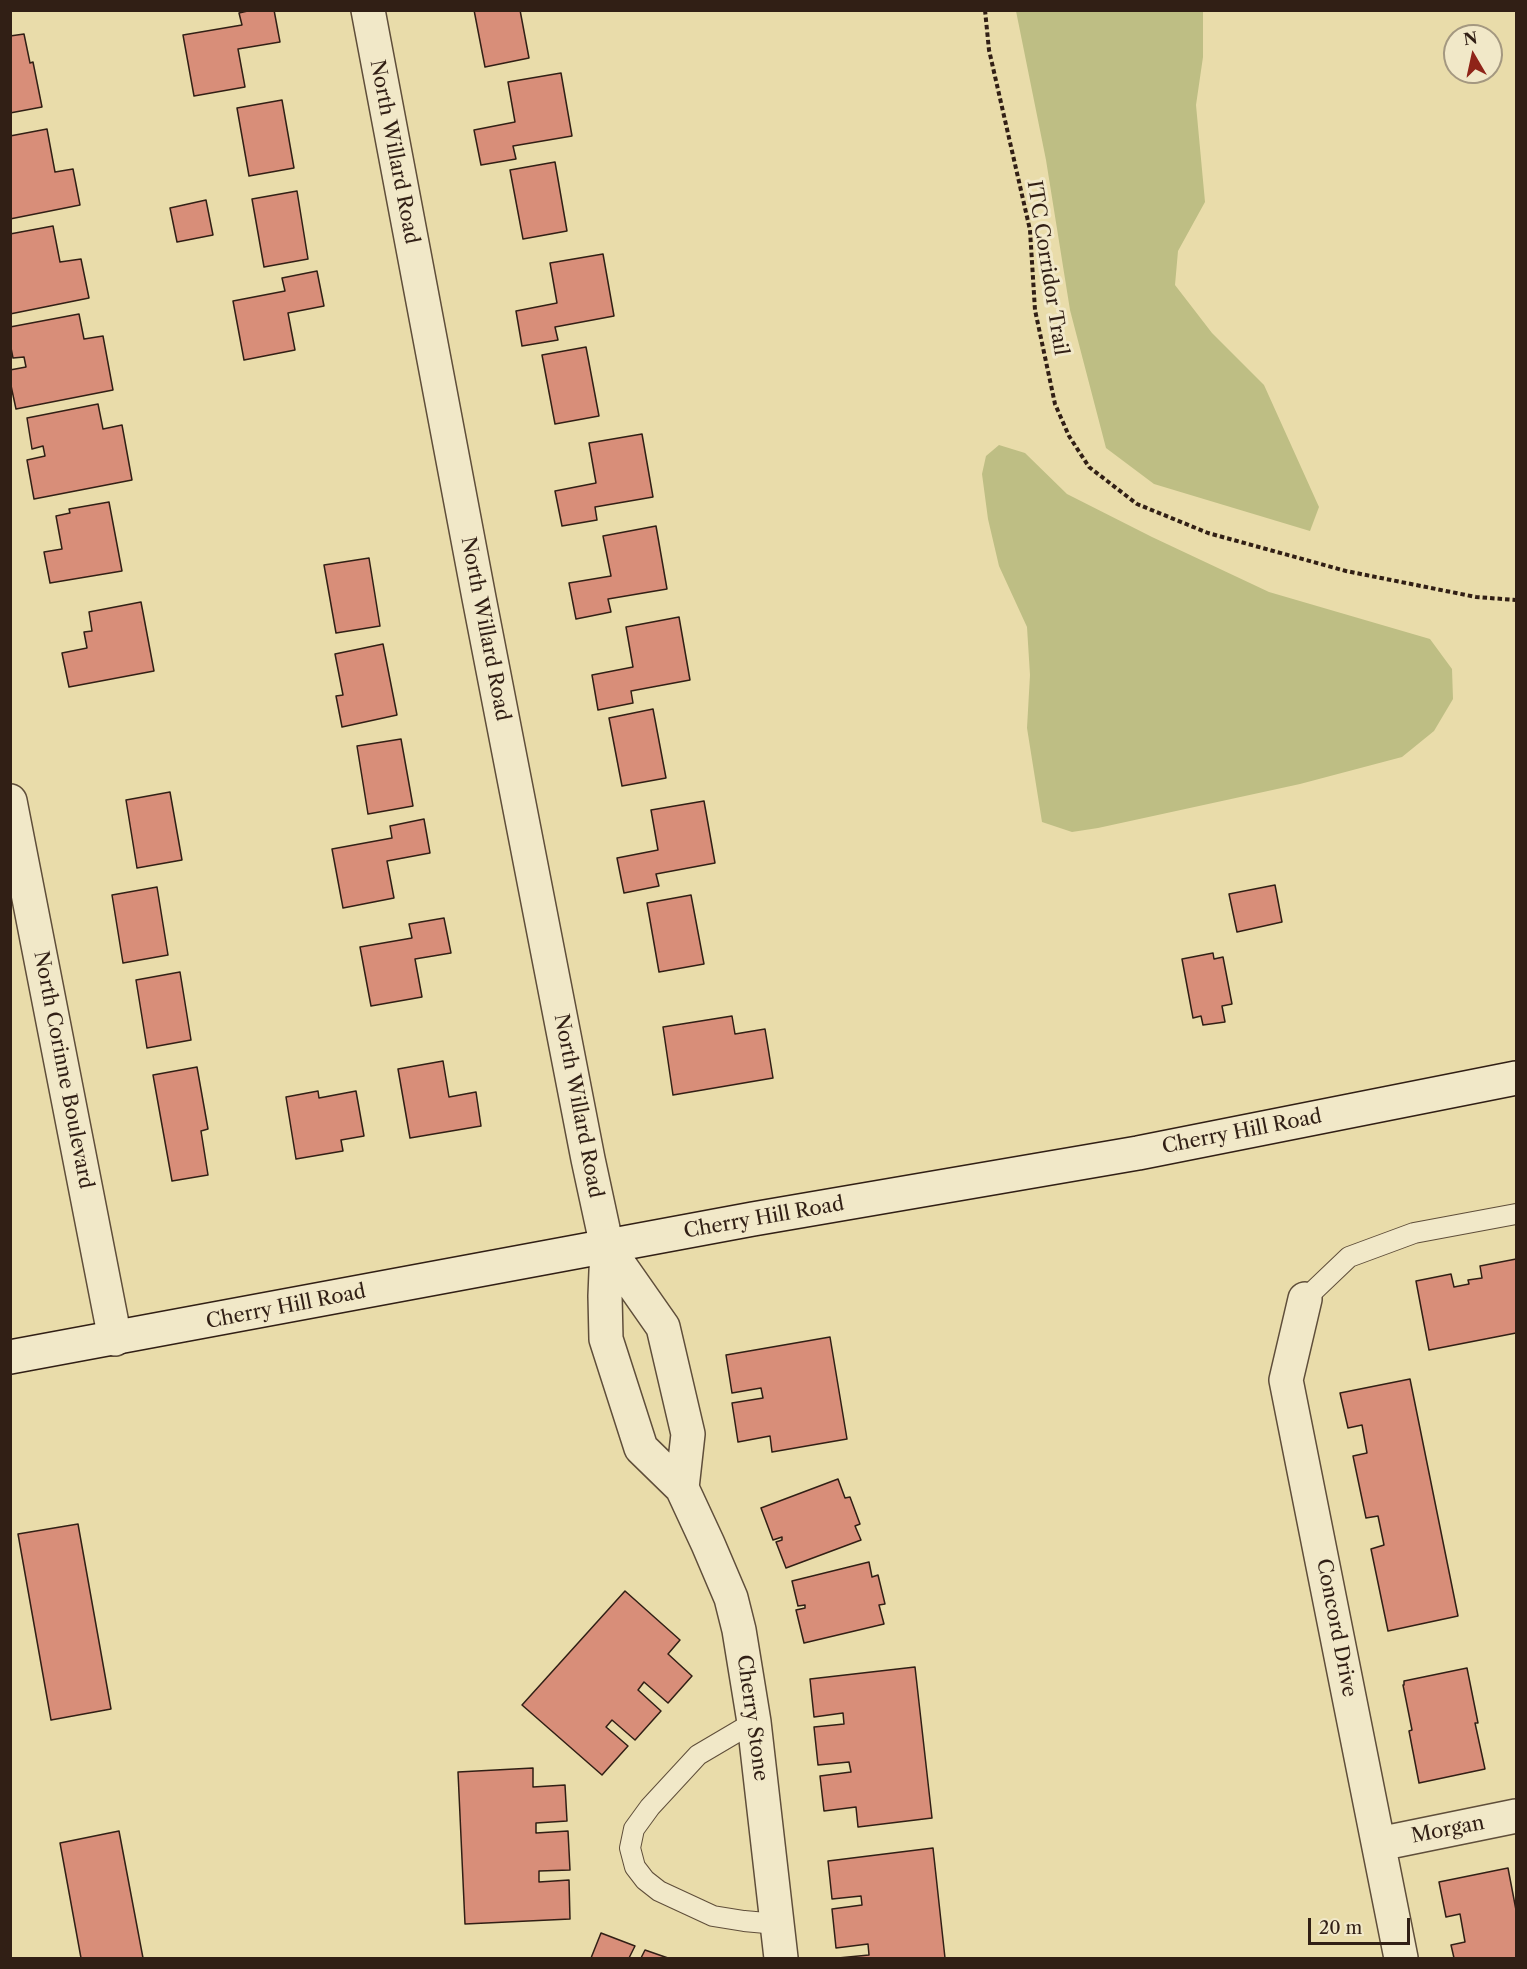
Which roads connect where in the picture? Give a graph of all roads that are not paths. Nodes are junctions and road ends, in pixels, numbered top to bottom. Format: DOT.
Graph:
graph roads {
  1 [pos="368,10"];
  2 [pos="10,801"];
  3 [pos="1516,1078"];
  4 [pos="1516,1214"];
  5 [pos="607,1247"];
  6 [pos="1305,1299"];
  7 [pos="115,1339"];
  8 [pos="10,1357"];
  9 [pos="682,1488"];
  10 [pos="754,1722"];
  11 [pos="1516,1816"];
  12 [pos="1379,1844"];
  13 [pos="777,1924"];
  14 [pos="782,1959"];
  15 [pos="1401,1959"];
  1 -- 5 [label="street, North Willard Road"];
  2 -- 7 [label="street, North Corinne Boulevard"];
  3 -- 5 [label="street, Cherry Hill Road"];
  4 -- 6 [label="lane"];
  5 -- 7 [label="street, Cherry Hill Road"];
  5 -- 9 [label="street"];
  5 -- 9 [label="street, Cherry Stone"];
  6 -- 12 [label="street, Concord Drive"];
  7 -- 8 [label="street, Cherry Hill Road"];
  9 -- 10 [label="street, Cherry Stone"];
  10 -- 13 [label="street, Cherry Stone"];
  10 -- 13 [label="lane"];
  11 -- 12 [label="street, Morgan"];
  12 -- 15 [label="street, Concord Drive"];
  13 -- 14 [label="street, Cherry Stone"];
}
